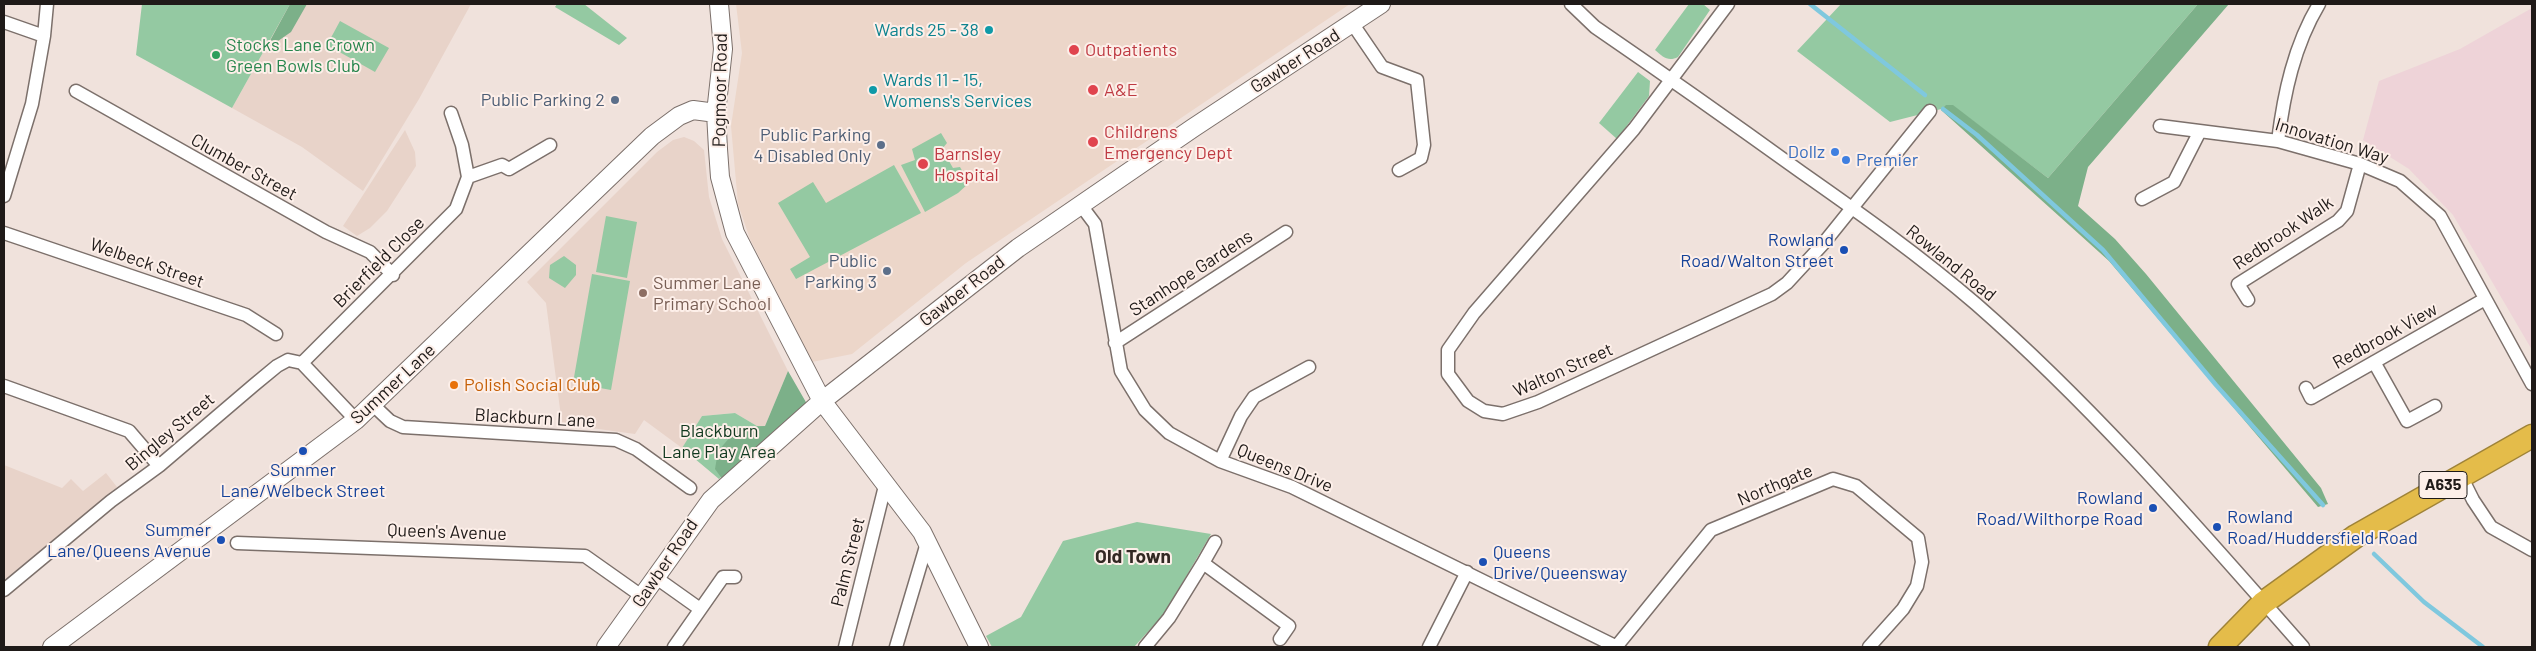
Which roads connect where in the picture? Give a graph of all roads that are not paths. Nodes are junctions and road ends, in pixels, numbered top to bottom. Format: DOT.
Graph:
graph roads {
  1 [pos="47,4"];
  2 [pos="719,4"];
  3 [pos="1381,4"];
  4 [pos="1571,4"];
  5 [pos="1728,4"];
  6 [pos="2319,4"];
  7 [pos="4,22"];
  8 [pos="1352,23"];
  9 [pos="44,36"];
  10 [pos="1672,80"];
  11 [pos="76,91"];
  12 [pos="1930,111"];
  13 [pos="451,113"];
  14 [pos="716,113"];
  15 [pos="2160,126"];
  16 [pos="2200,131"];
  17 [pos="2278,141"];
  18 [pos="550,145"];
  19 [pos="2360,164"];
  20 [pos="1399,170"];
  21 [pos="468,176"];
  22 [pos="4,196"];
  23 [pos="2142,199"];
  24 [pos="1080,204"];
  25 [pos="1851,207"];
  26 [pos="1286,232"];
  27 [pos="4,233"];
  28 [pos="392,275"];
  29 [pos="2486,299"];
  30 [pos="2248,300"];
  31 [pos="276,334"];
  32 [pos="1114,343"];
  33 [pos="2374,362"];
  34 [pos="302,363"];
  35 [pos="1309,367"];
  36 [pos="2532,384"];
  37 [pos="4,386"];
  38 [pos="2306,388"];
  39 [pos="822,401"];
  40 [pos="372,404"];
  41 [pos="2435,406"];
  42 [pos="356,420"];
  43 [pos="2532,436"];
  44 [pos="1220,461"];
  45 [pos="159,466"];
  46 [pos="2461,476"];
  47 [pos="885,486"];
  48 [pos="690,488"];
  49 [pos="1215,542"];
  50 [pos="236,543"];
  51 [pos="928,543"];
  52 [pos="2532,550"];
  53 [pos="1203,563"];
  54 [pos="1467,572"];
  55 [pos="735,577"];
  56 [pos="655,578"];
  57 [pos="4,590"];
  58 [pos="643,598"];
  59 [pos="2262,603"];
  60 [pos="700,609"];
  61 [pos="1280,638"];
  62 [pos="54,647"];
  63 [pos="606,647"];
  64 [pos="674,647"];
  65 [pos="845,647"];
  66 [pos="896,647"];
  67 [pos="979,647"];
  68 [pos="1145,647"];
  69 [pos="1429,647"];
  70 [pos="1616,647"];
  71 [pos="1869,647"];
  72 [pos="2220,647"];
  73 [pos="2303,647"];
  1 -- 9 [label="street"];
  2 -- 14 [label="street, Pogmoor Road"];
  3 -- 8 [label="street, Gawber Road"];
  4 -- 10 [label="street, Rowland Road"];
  5 -- 10 [label="street, Walton Street"];
  6 -- 17 [label="street"];
  7 -- 9 [label="street"];
  8 -- 20 [label="street"];
  8 -- 24 [label="street, Gawber Road"];
  9 -- 22 [label="street"];
  10 -- 25 [label="street, Rowland Road"];
  10 -- 25 [label="street, Walton Street"];
  11 -- 28 [label="street, Clumber Street"];
  12 -- 25 [label="street, Walton Street"];
  13 -- 21 [label="street"];
  14 -- 39 [label="street, Pogmoor Road"];
  14 -- 40 [label="street, Summer Lane"];
  15 -- 16 [label="street, Innovation Way"];
  16 -- 17 [label="street, Innovation Way"];
  16 -- 23 [label="street"];
  17 -- 19 [label="street, Innovation Way"];
  18 -- 21 [label="street"];
  19 -- 29 [label="street, Innovation Way"];
  19 -- 30 [label="street, Redbrook Walk"];
  21 -- 28 [label="street, Brierfield Close"];
  24 -- 32 [label="street, Queens Drive"];
  24 -- 39 [label="street, Gawber Road"];
  25 -- 59 [label="street, Rowland Road"];
  26 -- 32 [label="street, Stanhope Gardens"];
  27 -- 31 [label="street, Welbeck Street"];
  28 -- 34 [label="street, Brierfield Close"];
  29 -- 33 [label="street, Redbrook View"];
  29 -- 36 [label="street, Innovation Way"];
  32 -- 44 [label="street, Queens Drive"];
  33 -- 38 [label="street, Redbrook View"];
  33 -- 41 [label="street"];
  34 -- 42 [label="street"];
  34 -- 45 [label="street, Bingley Street"];
  35 -- 44 [label="street"];
  37 -- 45 [label="street"];
  39 -- 47 [label="street, Pogmoor Road"];
  39 -- 56 [label="street, Gawber Road"];
  40 -- 42 [label="street, Summer Lane"];
  40 -- 48 [label="street, Blackburn Lane"];
  42 -- 62 [label="street, Summer Lane"];
  43 -- 46 [label="highway, A635"];
  44 -- 54 [label="street, Queens Drive"];
  45 -- 57 [label="street, Bingley Street"];
  46 -- 52 [label="street"];
  46 -- 59 [label="highway, A635"];
  47 -- 51 [label="street, Pogmoor Road"];
  47 -- 65 [label="street, Palm Street"];
  49 -- 53 [label="street"];
  50 -- 58 [label="street, Queen's Avenue"];
  51 -- 66 [label="street"];
  51 -- 67 [label="street, Pogmoor Road"];
  53 -- 61 [label="street"];
  53 -- 68 [label="street"];
  54 -- 69 [label="street"];
  54 -- 70 [label="street, Queens Drive"];
  55 -- 60 [label="street"];
  56 -- 58 [label="street, Gawber Road"];
  56 -- 60 [label="street"];
  58 -- 63 [label="street, Gawber Road"];
  59 -- 72 [label="highway, A635"];
  59 -- 73 [label="street, Rowland Road"];
  60 -- 64 [label="street"];
  70 -- 71 [label="street, Northgate"];
}
